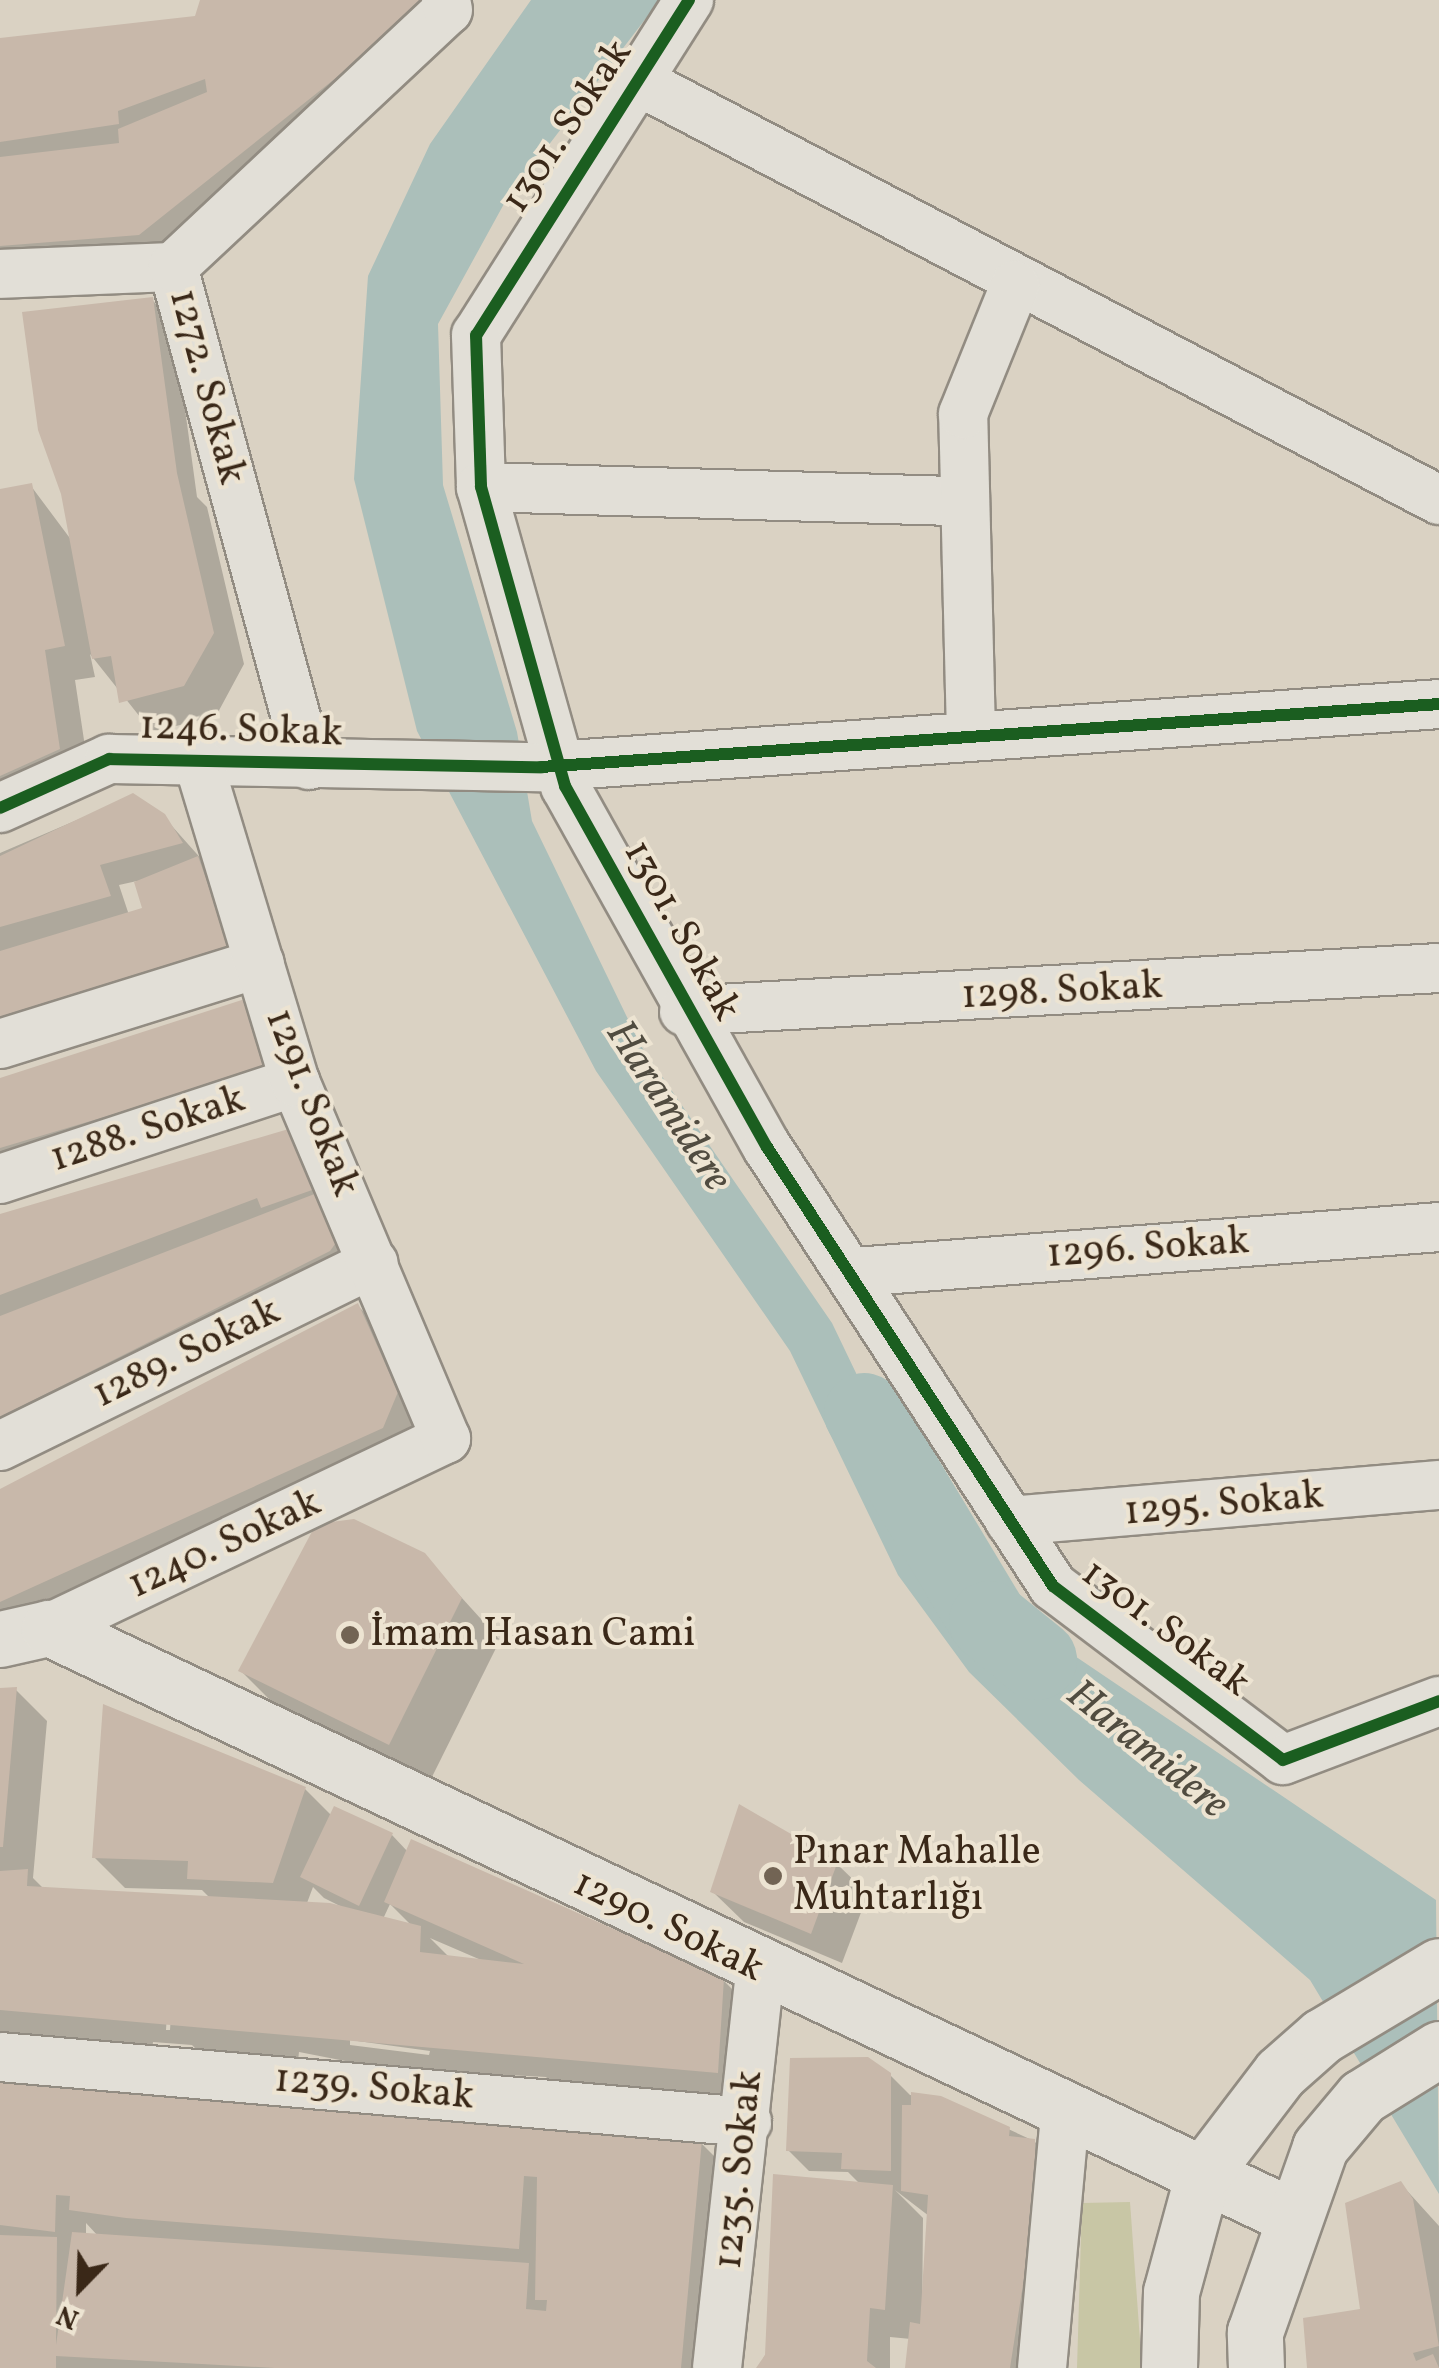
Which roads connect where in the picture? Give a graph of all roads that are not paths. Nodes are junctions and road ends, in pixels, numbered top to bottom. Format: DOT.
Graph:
graph roads {
  1 [pos="690,0"];
  2 [pos="451,3"];
  3 [pos="638,82"];
  4 [pos="173,268"];
  5 [pos="0,274"];
  6 [pos="1014,286"];
  7 [pos="480,487"];
  8 [pos="1439,500"];
  9 [pos="965,501"];
  10 [pos="1439,704"];
  11 [pos="971,734"];
  12 [pos="198,760"];
  13 [pos="308,765"];
  14 [pos="549,765"];
  15 [pos="0,808"];
  16 [pos="260,963"];
  17 [pos="1439,968"];
  18 [pos="684,1011"];
  19 [pos="0,1044"];
  20 [pos="295,1082"];
  21 [pos="0,1179"];
  22 [pos="1439,1227"];
  23 [pos="374,1263"];
  24 [pos="856,1272"];
  25 [pos="446,1439"];
  26 [pos="0,1446"];
  27 [pos="1439,1485"];
  28 [pos="1010,1522"];
  29 [pos="25,1634"];
  30 [pos="1439,1700"];
  31 [pos="1439,1966"];
  32 [pos="760,1972"];
  33 [pos="1439,2048"];
  34 [pos="0,2057"];
  35 [pos="1065,2116"];
  36 [pos="747,2122"];
  37 [pos="1203,2174"];
  38 [pos="1291,2216"];
  39 [pos="717,2368"];
  40 [pos="1042,2368"];
  41 [pos="1169,2368"];
  42 [pos="1256,2368"];
  1 -- 3 [label="street, 1301. Sokak"];
  2 -- 4 [label="street, 1272. Sokak"];
  3 -- 6 [label="street"];
  3 -- 7 [label="street, 1301. Sokak"];
  4 -- 5 [label="street"];
  4 -- 13 [label="street, 1272. Sokak"];
  6 -- 8 [label="street"];
  6 -- 9 [label="street"];
  7 -- 9 [label="street"];
  7 -- 14 [label="street, 1301. Sokak"];
  9 -- 11 [label="street"];
  10 -- 11 [label="street, 1246. Sokak"];
  11 -- 14 [label="street, 1246. Sokak"];
  12 -- 13 [label="street, 1246. Sokak"];
  12 -- 15 [label="street, 1246. Sokak"];
  12 -- 16 [label="street, 1291. Sokak"];
  13 -- 14 [label="street, 1246. Sokak"];
  14 -- 18 [label="street, 1301. Sokak"];
  16 -- 19 [label="street"];
  16 -- 20 [label="street, 1291. Sokak"];
  17 -- 18 [label="street, 1298. Sokak"];
  18 -- 24 [label="street, 1301. Sokak"];
  20 -- 21 [label="street, 1288. Sokak"];
  20 -- 23 [label="street, 1291. Sokak"];
  22 -- 24 [label="street, 1296. Sokak"];
  23 -- 25 [label="street, 1291. Sokak"];
  23 -- 26 [label="street, 1289. Sokak"];
  24 -- 28 [label="street, 1301. Sokak"];
  25 -- 29 [label="street, 1240. Sokak"];
  27 -- 28 [label="street, 1295. Sokak"];
  28 -- 30 [label="street, 1301. Sokak"];
  29 -- 32 [label="street, 1290. Sokak"];
  31 -- 37 [label="street"];
  32 -- 35 [label="street, 1290. Sokak"];
  32 -- 36 [label="street, 1235. Sokak"];
  33 -- 38 [label="street"];
  34 -- 36 [label="street, 1239. Sokak"];
  35 -- 37 [label="street, 1290. Sokak"];
  35 -- 40 [label="street"];
  36 -- 39 [label="street, 1235. Sokak"];
  37 -- 38 [label="street, 1290. Sokak"];
  37 -- 41 [label="street"];
  38 -- 42 [label="street"];
}
